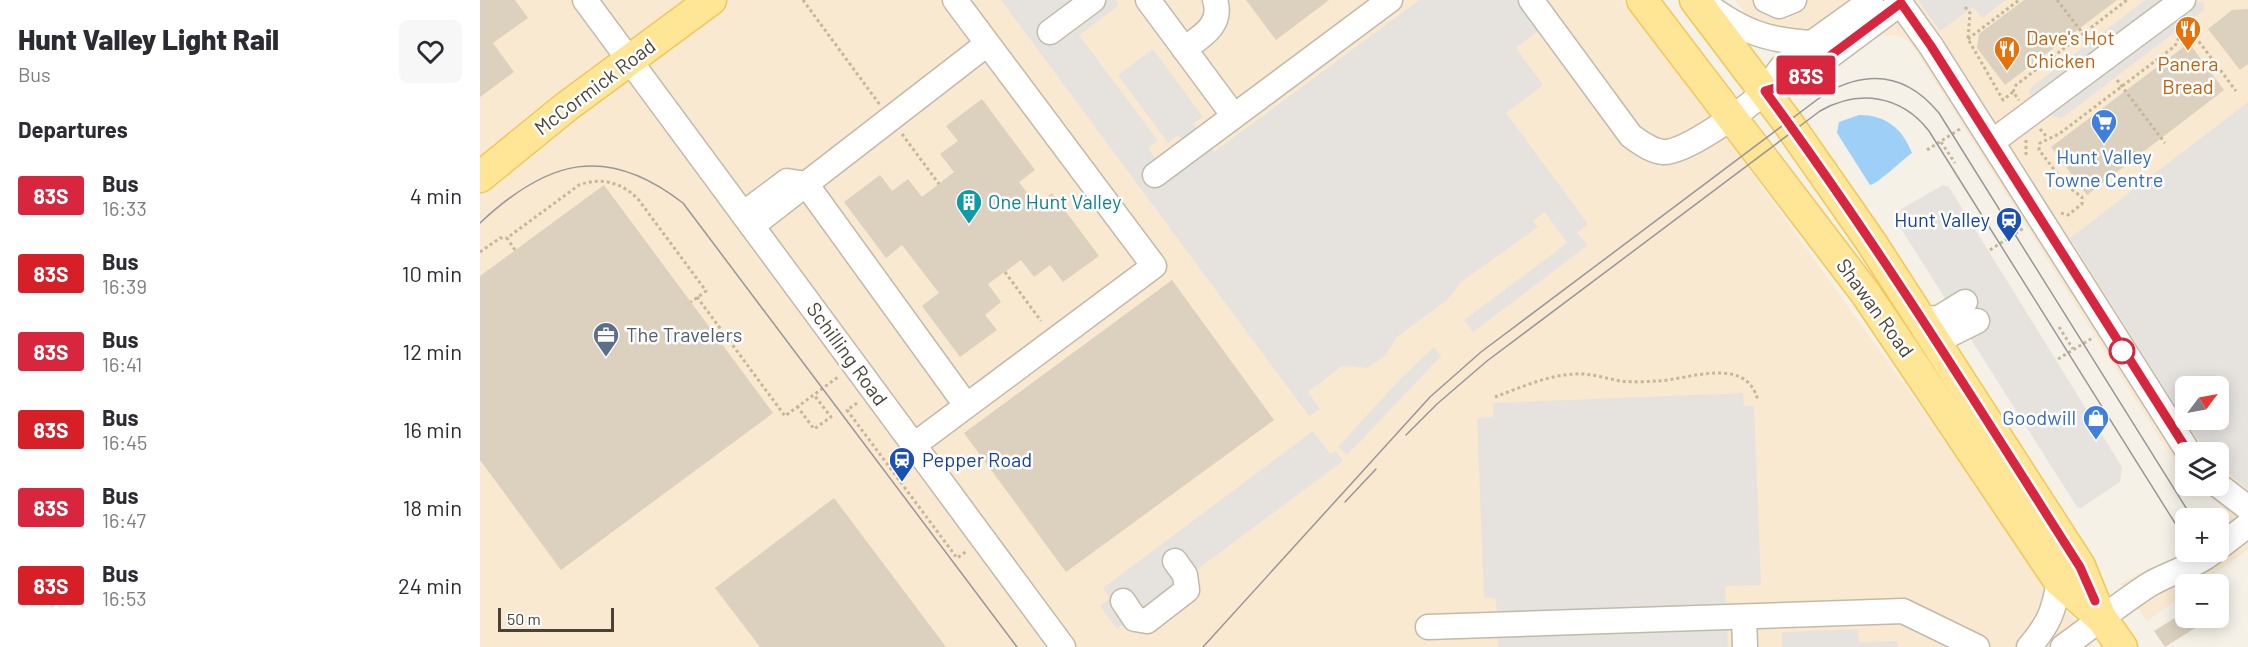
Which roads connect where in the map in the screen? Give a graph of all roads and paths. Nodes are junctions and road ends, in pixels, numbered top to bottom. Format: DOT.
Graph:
graph roads {
  1 [pos="585,0"];
  2 [pos="711,0"];
  3 [pos="803,0"];
  4 [pos="955,0"];
  5 [pos="1093,0"];
  6 [pos="1148,0"];
  7 [pos="1215,0"];
  8 [pos="1390,0"];
  9 [pos="1531,0"];
  10 [pos="1642,0"];
  11 [pos="1695,0"];
  12 [pos="1700,0"];
  13 [pos="1766,0"];
  14 [pos="1794,0"];
  15 [pos="1871,0"];
  16 [pos="2019,0"];
  17 [pos="2057,0"];
  18 [pos="2127,0"];
  19 [pos="2183,0"];
  20 [pos="1899,2"];
  21 [pos="1965,7"];
  22 [pos="2188,27"];
  23 [pos="2182,31"];
  24 [pos="1050,32"];
  25 [pos="2083,34"];
  26 [pos="1968,39"];
  27 [pos="2088,40"];
  28 [pos="1815,43"];
  29 [pos="987,44"];
  30 [pos="1184,49"];
  31 [pos="630,61"];
  32 [pos="2117,80"];
  33 [pos="2122,86"];
  34 [pos="1765,91"];
  35 [pos="2236,91"];
  36 [pos="2013,92"];
  37 [pos="2019,100"];
  38 [pos="1731,116"];
  39 [pos="1234,117"];
  40 [pos="891,119"];
  41 [pos="2057,125"];
  42 [pos="1960,129"];
  43 [pos="2062,131"];
  44 [pos="2047,137"];
  45 [pos="1941,141"];
  46 [pos="1992,142"];
  47 [pos="2165,143"];
  48 [pos="1927,150"];
  49 [pos="1955,163"];
  50 [pos="2029,166"];
  51 [pos="1155,175"];
  52 [pos="480,177"];
  53 [pos="806,184"];
  54 [pos="939,184"];
  55 [pos="2056,210"];
  56 [pos="748,220"];
  57 [pos="2025,228"];
  58 [pos="507,238"];
  59 [pos="515,250"];
  60 [pos="1990,250"];
  61 [pos="480,252"];
  62 [pos="1005,272"];
  63 [pos="697,297"];
  64 [pos="690,302"];
  65 [pos="1971,311"];
  66 [pos="1041,321"];
  67 [pos="2059,327"];
  68 [pos="1928,330"];
  69 [pos="2112,334"];
  70 [pos="2073,349"];
  71 [pos="1910,356"];
  72 [pos="2058,359"];
  73 [pos="838,377"];
  74 [pos="814,394"];
  75 [pos="1495,397"];
  76 [pos="1758,401"];
  77 [pos="857,403"];
  78 [pos="966,405"];
  79 [pos="797,406"];
  80 [pos="2181,442"];
  81 [pos="914,445"];
  82 [pos="2229,493"];
  83 [pos="2248,508"];
  84 [pos="2248,525"];
  85 [pos="2229,540"];
  86 [pos="967,550"];
  87 [pos="1175,561"];
  88 [pos="2198,562"];
  89 [pos="2059,581"];
  90 [pos="1123,601"];
  91 [pos="1744,617"];
  92 [pos="2102,619"];
  93 [pos="1428,633"];
  94 [pos="1468,637"];
  95 [pos="1063,647"];
  96 [pos="1745,647"];
  97 [pos="1977,647"];
  98 [pos="2029,647"];
  99 [pos="2063,647"];
  100 [pos="2122,647"];
  1 -- 31 [label="street, Schilling Road"];
  2 -- 31 [label="main road, McCormick Road"];
  3 -- 40 [label="path"];
  4 -- 29 [label="street"];
  5 -- 24 [label="street"];
  6 -- 30 [label="street"];
  7 -- 30 [label="street"];
  8 -- 39 [label="street"];
  9 -- 38 [label="street"];
  10 -- 38 [label="main road, Shawan Road"];
  11 -- 34 [label="main road, Shawan Road"];
  12 -- 28 [label="street"];
  13 -- 14 [label="street"];
  15 -- 28 [label="street"];
  16 -- 26 [label="path"];
  17 -- 25 [label="path"];
  18 -- 25 [label="path"];
  19 -- 46 [label="street"];
  20 -- 34 [label="street"];
  20 -- 46 [label="street"];
  21 -- 26 [label="path"];
  22 -- 35 [label="path"];
  23 -- 33 [label="path"];
  25 -- 27 [label="path"];
  25 -- 36 [label="path"];
  26 -- 36 [label="path"];
  28 -- 34 [label="street"];
  29 -- 40 [label="street"];
  29 -- 78 [label="street"];
  30 -- 39 [label="street"];
  31 -- 52 [label="main road, McCormick Road"];
  31 -- 56 [label="street, Schilling Road"];
  32 -- 33 [label="path"];
  33 -- 43 [label="path"];
  33 -- 47 [label="path"];
  34 -- 38 [label="street"];
  34 -- 68 [label="main road, Shawan Road"];
  36 -- 37 [label="path"];
  38 -- 71 [label="main road, Shawan Road"];
  39 -- 51 [label="street"];
  40 -- 53 [label="street"];
  40 -- 54 [label="path"];
  41 -- 43 [label="path"];
  42 -- 45 [label="path"];
  43 -- 44 [label="path"];
  44 -- 50 [label="path"];
  44 -- 55 [label="path"];
  45 -- 48 [label="path"];
  45 -- 49 [label="path"];
  46 -- 69 [label="street"];
  53 -- 56 [label="street"];
  53 -- 78 [label="street"];
  56 -- 81 [label="street, Schilling Road"];
  57 -- 60 [label="path"];
  58 -- 59 [label="path"];
  58 -- 61 [label="path"];
  58 -- 63 [label="path"];
  62 -- 66 [label="path"];
  63 -- 64 [label="path"];
  63 -- 79 [label="path"];
  65 -- 68 [label="street"];
  67 -- 70 [label="path"];
  68 -- 71 [label="main road"];
  68 -- 92 [label="main road, Shawan Road"];
  69 -- 70 [label="path"];
  69 -- 80 [label="street"];
  70 -- 72 [label="path"];
  71 -- 89 [label="main road, Shawan Road"];
  73 -- 74 [label="path"];
  74 -- 79 [label="path"];
  74 -- 79 [label="path"];
  75 -- 76 [label="path"];
  77 -- 86 [label="path"];
  78 -- 81 [label="street"];
  81 -- 95 [label="street, Schilling Road"];
  82 -- 83 [label="street"];
  84 -- 85 [label="street"];
  87 -- 90 [label="street"];
  88 -- 92 [label="street"];
  89 -- 92 [label="main road, Shawan Road"];
  89 -- 98 [label="street"];
  91 -- 94 [label="street"];
  91 -- 96 [label="street"];
  91 -- 97 [label="street"];
  92 -- 99 [label="street"];
  92 -- 100 [label="main road, Shawan Road"];
  93 -- 94 [label="street"];
}
